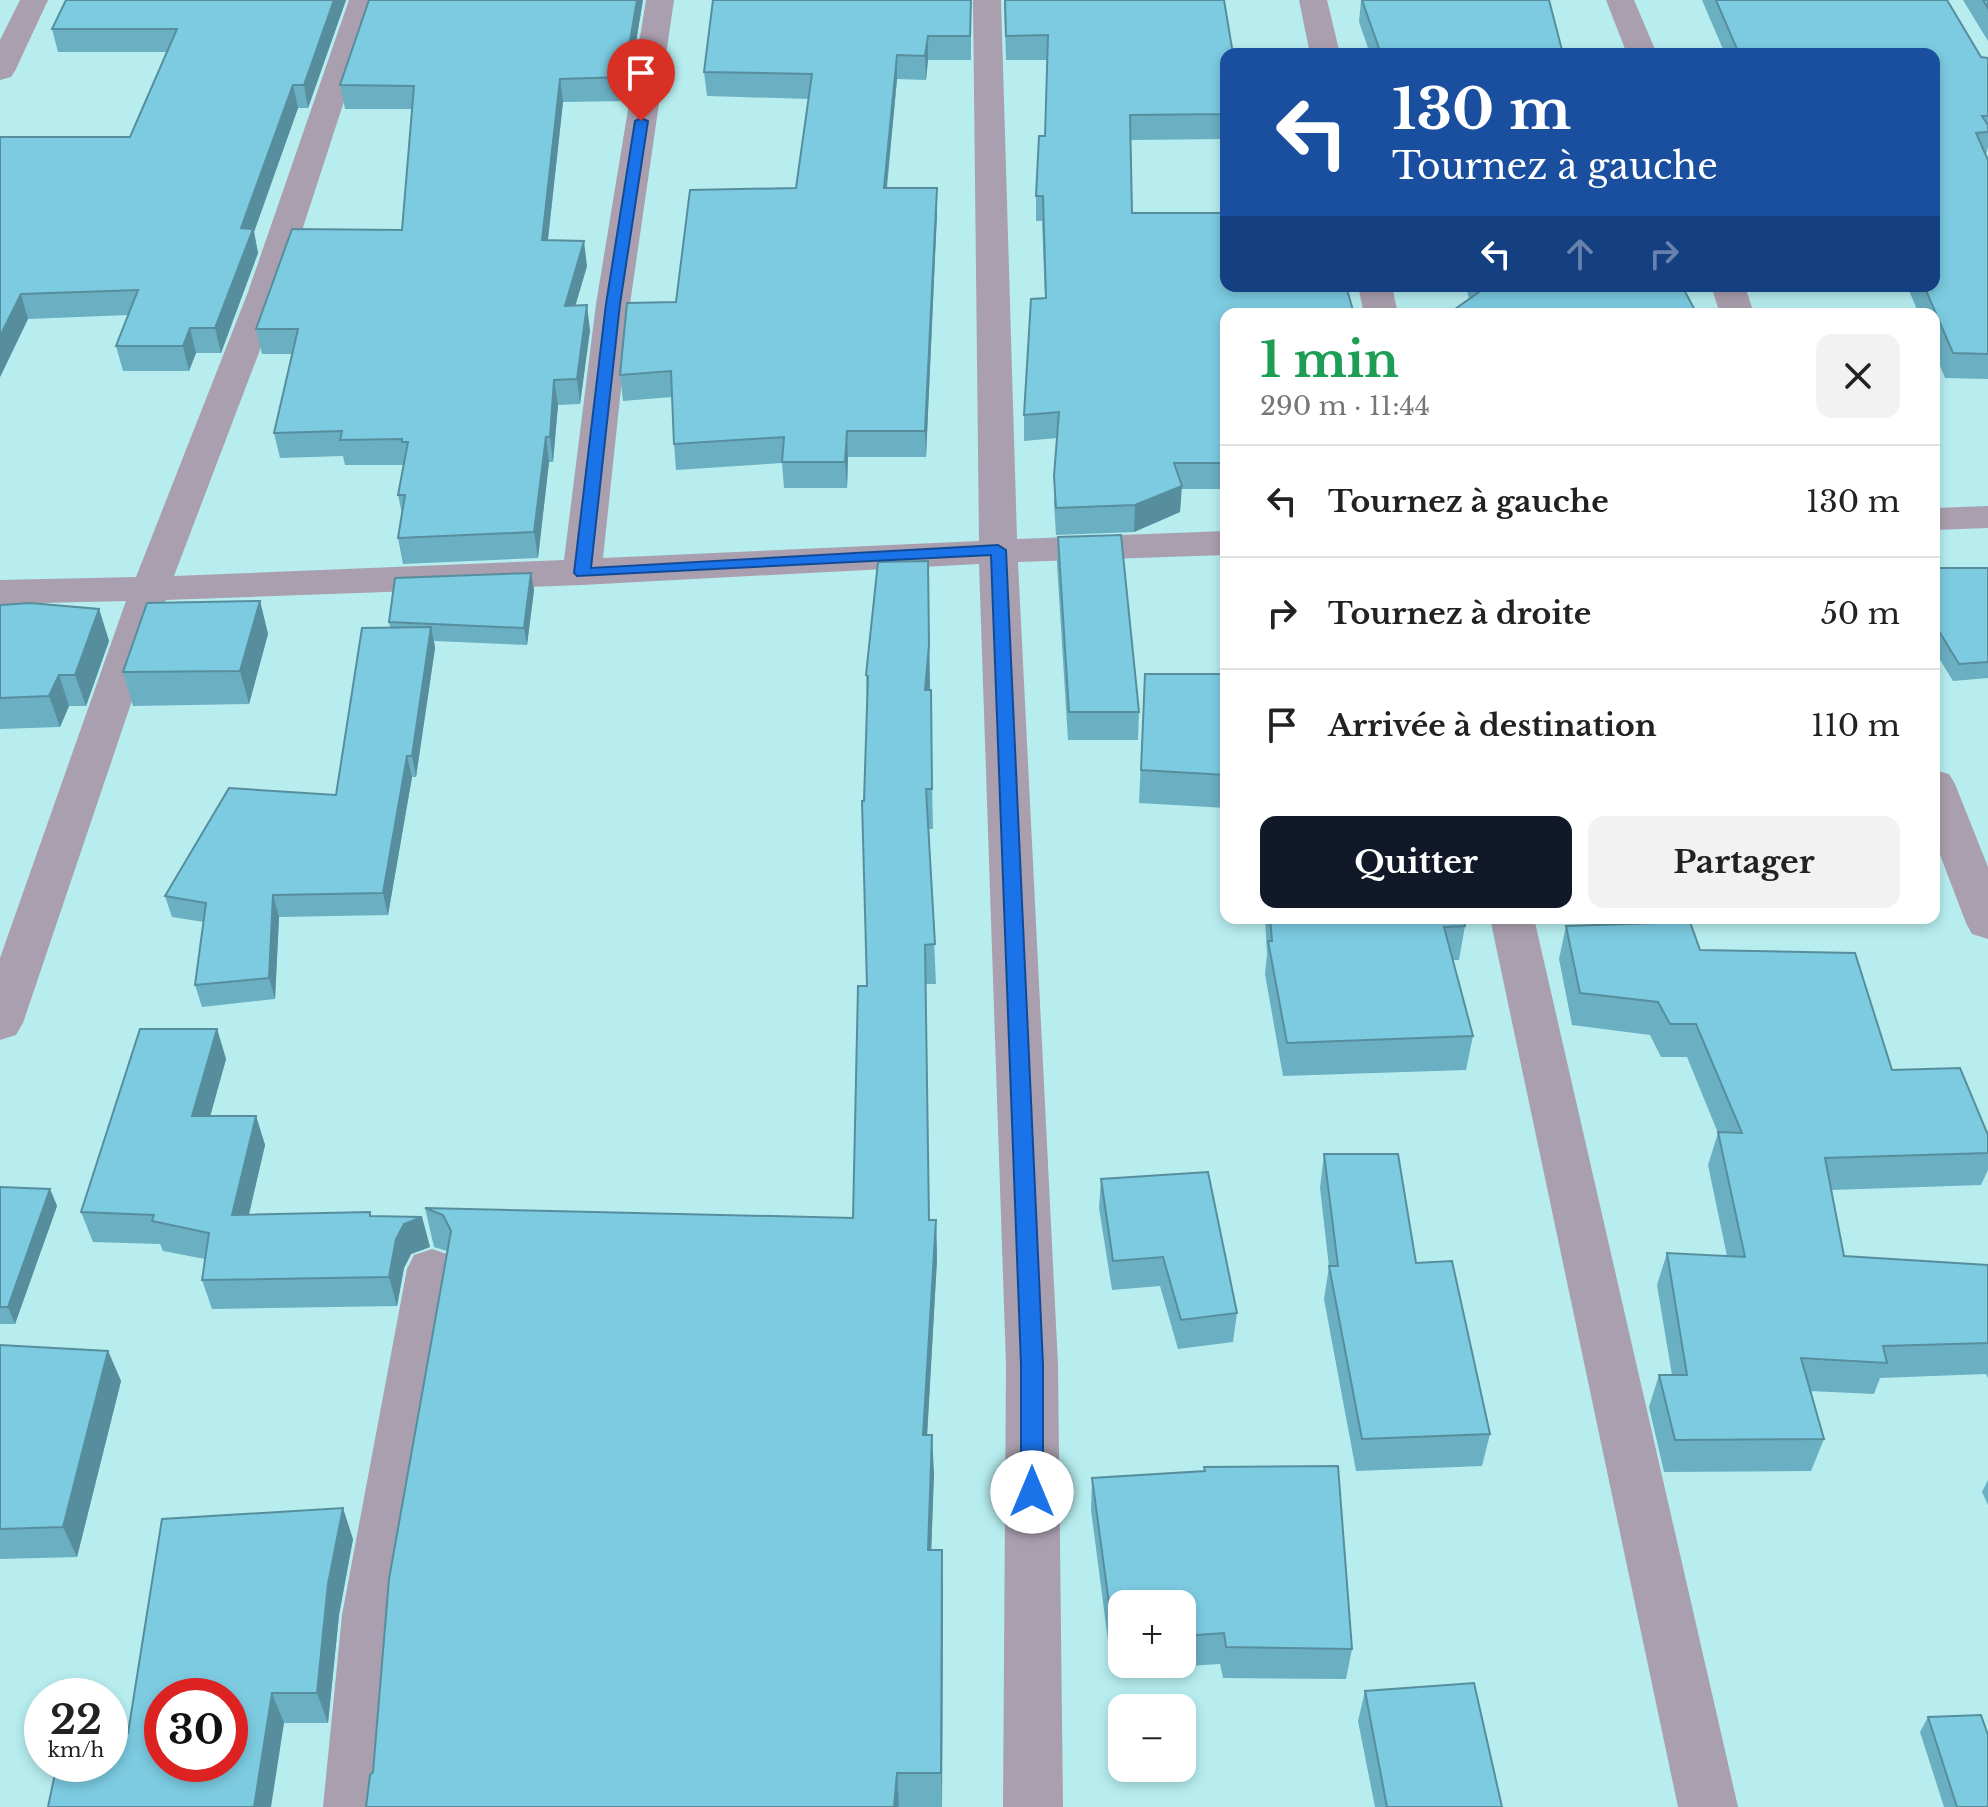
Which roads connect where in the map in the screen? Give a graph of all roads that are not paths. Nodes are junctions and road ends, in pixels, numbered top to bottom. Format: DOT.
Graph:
graph roads {
  1 [pos="34,0"];
  2 [pos="363,0"];
  3 [pos="660,0"];
  4 [pos="987,0"];
  5 [pos="1313,0"];
  6 [pos="1620,0"];
  7 [pos="1324,48"];
  8 [pos="1640,48"];
  9 [pos="0,71"];
  10 [pos="1988,517"];
  11 [pos="1940,519"];
  12 [pos="1220,543"];
  13 [pos="998,550"];
  14 [pos="582,573"];
  15 [pos="150,589"];
  16 [pos="0,592"];
  17 [pos="1940,799"];
  18 [pos="1988,923"];
  19 [pos="1513,924"];
  20 [pos="0,1023"];
  21 [pos="432,1269"];
  22 [pos="353,1807"];
  23 [pos="1033,1807"];
  24 [pos="1708,1807"];
  1 -- 9 [label="street"];
  2 -- 15 [label="street"];
  3 -- 14 [label="street"];
  4 -- 13 [label="street"];
  5 -- 7 [label="street"];
  6 -- 8 [label="street"];
  10 -- 11 [label="street"];
  12 -- 13 [label="street"];
  13 -- 14 [label="street"];
  13 -- 23 [label="street"];
  14 -- 15 [label="street"];
  15 -- 16 [label="street"];
  15 -- 20 [label="street"];
  17 -- 18 [label="street"];
  19 -- 24 [label="street"];
  21 -- 22 [label="street"];
}
